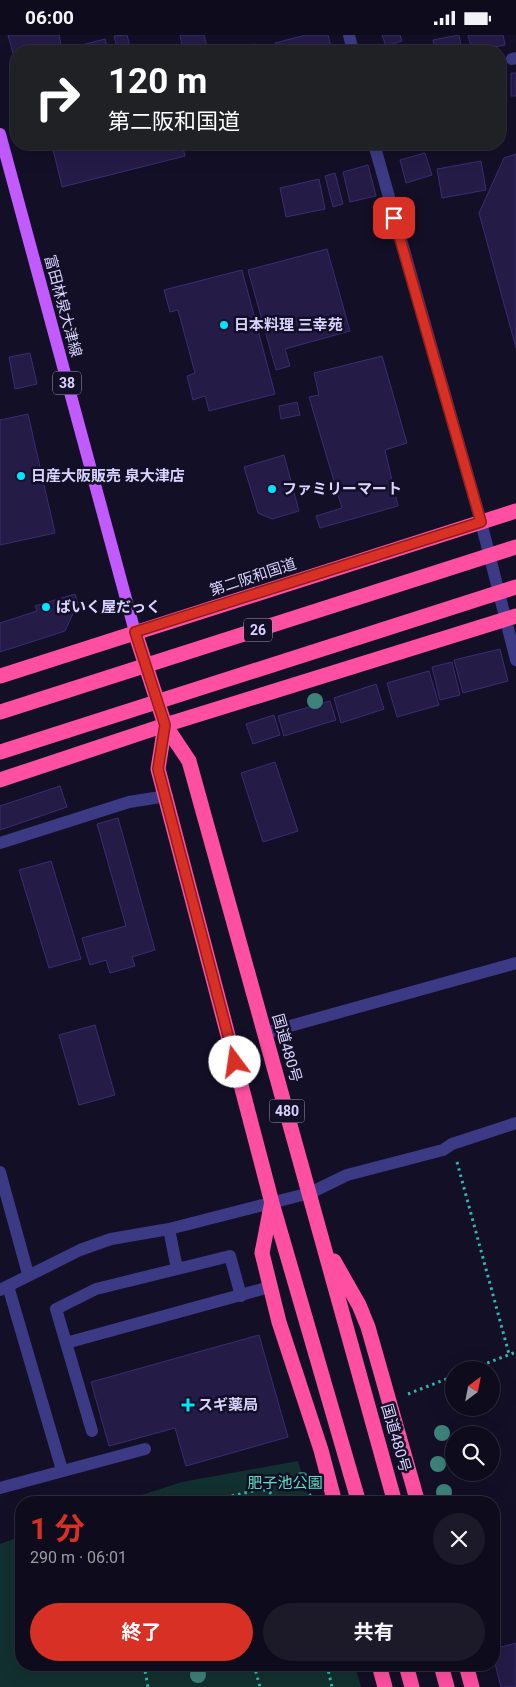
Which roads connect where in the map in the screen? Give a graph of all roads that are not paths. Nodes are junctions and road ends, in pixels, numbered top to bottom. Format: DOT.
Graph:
graph roads {
  1 [pos="0,134"];
  2 [pos="376,150"];
  3 [pos="516,511"];
  4 [pos="481,522"];
  5 [pos="516,547"];
  6 [pos="516,587"];
  7 [pos="511,618"];
  8 [pos="135,632"];
  9 [pos="516,660"];
  10 [pos="0,677"];
  11 [pos="0,713"];
  12 [pos="165,725"];
  13 [pos="0,752"];
  14 [pos="0,780"];
  15 [pos="167,796"];
  16 [pos="0,843"];
  17 [pos="516,963"];
  18 [pos="265,1033"];
  19 [pos="516,1123"];
  20 [pos="0,1172"];
  21 [pos="310,1193"];
  22 [pos="272,1203"];
  23 [pos="169,1229"];
  24 [pos="322,1240"];
  25 [pos="177,1269"];
  26 [pos="28,1274"];
  27 [pos="270,1287"];
  28 [pos="4,1288"];
  29 [pos="241,1296"];
  30 [pos="66,1343"];
  31 [pos="92,1431"];
  32 [pos="145,1449"];
  33 [pos="62,1471"];
  34 [pos="0,1488"];
  35 [pos="333,1496"];
  36 [pos="356,1496"];
  37 [pos="393,1496"];
  38 [pos="416,1496"];
  39 [pos="381,1671"];
  40 [pos="408,1671"];
  41 [pos="443,1671"];
  42 [pos="468,1671"];
  43 [pos="385,1687"];
  44 [pos="412,1687"];
  45 [pos="447,1687"];
  46 [pos="472,1687"];
  1 -- 8 [label="main road, 富田林泉大津線 / 38"];
  2 -- 4 [label="street"];
  3 -- 4 [label="highway, 第二阪和国道 / 26"];
  4 -- 7 [label="street"];
  4 -- 8 [label="highway, 第二阪和国道 / 26"];
  5 -- 11 [label="highway, 26, bridge"];
  6 -- 13 [label="highway, 26, bridge"];
  7 -- 9 [label="street"];
  7 -- 12 [label="highway"];
  8 -- 10 [label="highway, 第二阪和国道 / 26"];
  8 -- 12 [label="highway, 国道480号 / 480"];
  12 -- 14 [label="highway"];
  12 -- 15 [label="highway, 国道480号 / 480"];
  12 -- 18 [label="highway, 国道480号 / 480"];
  15 -- 16 [label="street"];
  15 -- 22 [label="highway, 国道480号 / 480"];
  17 -- 18 [label="street"];
  18 -- 21 [label="highway, 国道480号 / 480"];
  19 -- 21 [label="street"];
  20 -- 26 [label="street"];
  21 -- 22 [label="street"];
  21 -- 24 [label="highway, 国道480号 / 480"];
  22 -- 23 [label="street"];
  22 -- 27 [label="highway, 480"];
  22 -- 36 [label="highway, 国道480号 / 480"];
  23 -- 25 [label="street"];
  23 -- 26 [label="street"];
  24 -- 37 [label="highway, 国道480号 / 480"];
  24 -- 38 [label="highway, 480"];
  25 -- 29 [label="street"];
  25 -- 30 [label="street"];
  26 -- 28 [label="street"];
  27 -- 29 [label="street"];
  27 -- 35 [label="highway, 480"];
  28 -- 33 [label="street"];
  29 -- 30 [label="street"];
  30 -- 31 [label="street"];
  32 -- 33 [label="street"];
  33 -- 34 [label="street"];
  39 -- 43 [label="highway"];
  40 -- 44 [label="highway"];
  41 -- 45 [label="highway"];
  42 -- 46 [label="highway"];
}
